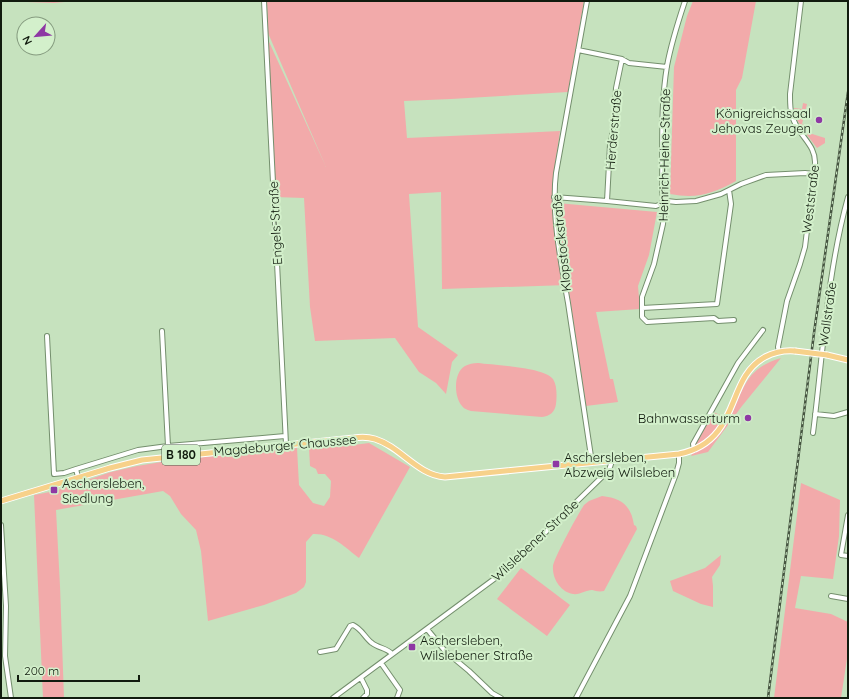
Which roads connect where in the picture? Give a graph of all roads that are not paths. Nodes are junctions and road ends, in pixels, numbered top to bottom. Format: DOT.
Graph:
graph roads {
  1 [pos="264,1"];
  2 [pos="587,1"];
  3 [pos="685,1"];
  4 [pos="801,1"];
  5 [pos="578,50"];
  6 [pos="622,58"];
  7 [pos="667,67"];
  8 [pos="814,174"];
  9 [pos="729,190"];
  10 [pos="554,197"];
  11 [pos="848,197"];
  12 [pos="664,199"];
  13 [pos="607,201"];
  14 [pos="842,221"];
  15 [pos="848,222"];
  16 [pos="642,308"];
  17 [pos="734,320"];
  18 [pos="763,330"];
  19 [pos="162,331"];
  20 [pos="47,336"];
  21 [pos="779,352"];
  22 [pos="848,360"];
  23 [pos="848,412"];
  24 [pos="815,414"];
  25 [pos="813,433"];
  26 [pos="285,436"];
  27 [pos="286,444"];
  28 [pos="168,446"];
  29 [pos="694,450"];
  30 [pos="678,454"];
  31 [pos="612,461"];
  32 [pos="592,463"];
  33 [pos="76,469"];
  34 [pos="78,477"];
  35 [pos="1,501"];
  36 [pos="848,515"];
  37 [pos="1,525"];
  38 [pos="1,544"];
  39 [pos="848,556"];
  40 [pos="831,596"];
  41 [pos="848,598"];
  42 [pos="427,629"];
  43 [pos="320,652"];
  44 [pos="392,654"];
  45 [pos="381,663"];
  46 [pos="361,678"];
  47 [pos="337,697"];
  48 [pos="11,698"];
  49 [pos="362,698"];
  50 [pos="397,698"];
  51 [pos="501,698"];
  52 [pos="576,698"];
  1 -- 26 [label="street, Engels-Straße"];
  2 -- 5 [label="street, Klopstockstraße"];
  3 -- 7 [label="street, Heinrich-Heine-Straße"];
  4 -- 8 [label="street, Weststraße"];
  5 -- 6 [label="street"];
  5 -- 10 [label="street, Klopstockstraße"];
  6 -- 7 [label="street"];
  6 -- 13 [label="street, Herderstraße"];
  7 -- 12 [label="street, Heinrich-Heine-Straße"];
  8 -- 9 [label="street"];
  8 -- 21 [label="street, Weststraße"];
  9 -- 12 [label="street"];
  9 -- 16 [label="street"];
  10 -- 13 [label="street"];
  10 -- 32 [label="street, Klopstockstraße"];
  11 -- 14 [label="street, Wallstraße"];
  12 -- 13 [label="street"];
  12 -- 16 [label="street, Heinrich-Heine-Straße"];
  14 -- 15 [label="street"];
  14 -- 24 [label="street, Wallstraße"];
  16 -- 17 [label="street"];
  18 -- 29 [label="street"];
  19 -- 28 [label="street"];
  20 -- 33 [label="street"];
  21 -- 22 [label="main road, Magdeburger Chaussee / B 180, bridge"];
  21 -- 29 [label="main road, Magdeburger Chaussee / B 180"];
  23 -- 24 [label="street"];
  24 -- 25 [label="street, Wallstraße"];
  26 -- 27 [label="street, Engels-Straße"];
  26 -- 28 [label="street"];
  27 -- 32 [label="main road, Magdeburger Chaussee / B 180"];
  27 -- 34 [label="main road, Magdeburger Chaussee / B 180"];
  28 -- 33 [label="street"];
  29 -- 30 [label="main road, Magdeburger Chaussee / B 180"];
  30 -- 31 [label="main road, Magdeburger Chaussee / B 180"];
  30 -- 52 [label="street"];
  31 -- 32 [label="main road, Magdeburger Chaussee / B 180"];
  31 -- 42 [label="street, Wilslebener Straße"];
  33 -- 34 [label="street"];
  34 -- 35 [label="main road, Magdeburger Chaussee / B 180"];
  36 -- 39 [label="street"];
  37 -- 38 [label="street"];
  38 -- 48 [label="street"];
  40 -- 41 [label="street"];
  42 -- 44 [label="street, Wilslebener Straße"];
  42 -- 51 [label="street"];
  43 -- 44 [label="street"];
  44 -- 45 [label="street, Wilslebener Straße"];
  45 -- 46 [label="street, Wilslebener Straße"];
  45 -- 50 [label="street"];
  46 -- 47 [label="street, Wilslebener Straße"];
  46 -- 49 [label="street"];
}
